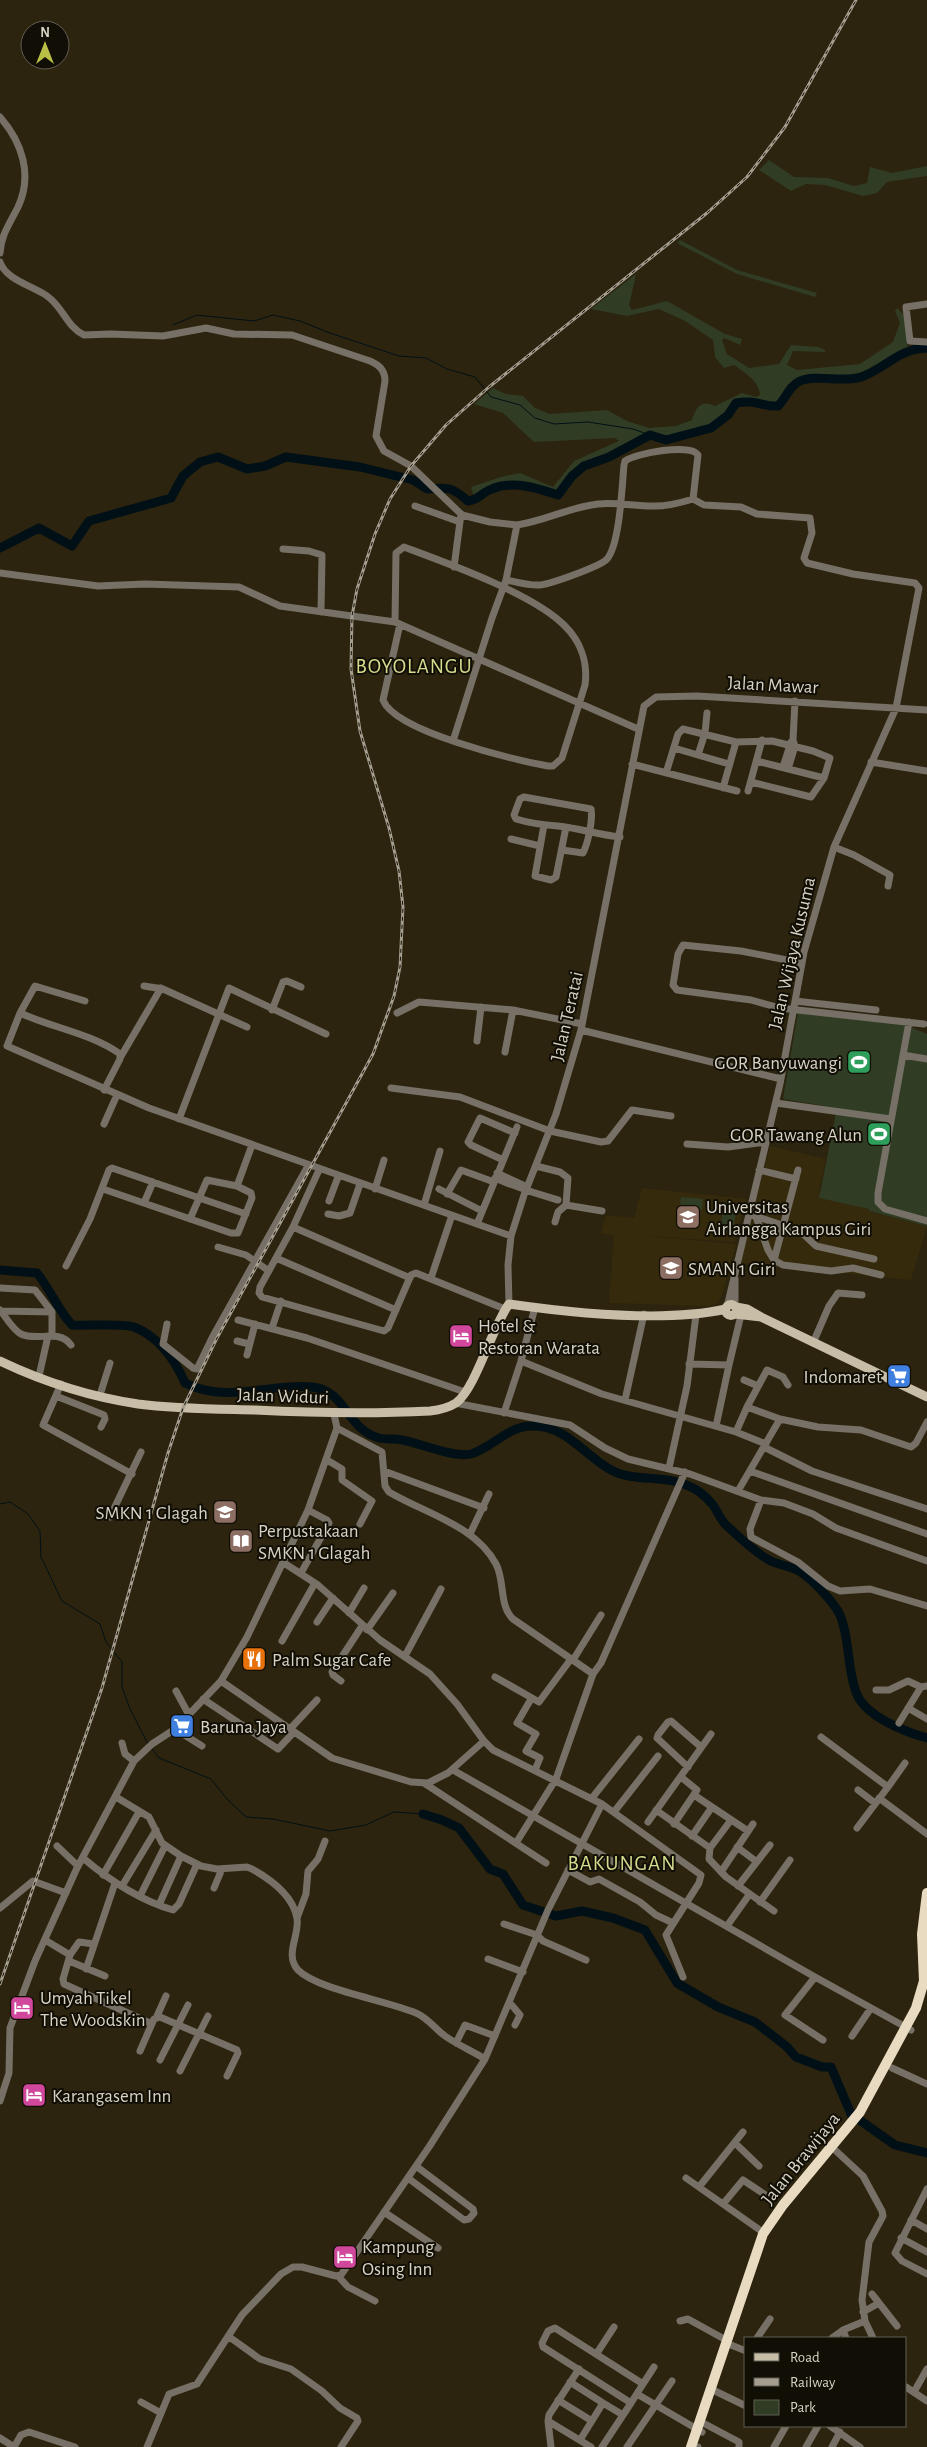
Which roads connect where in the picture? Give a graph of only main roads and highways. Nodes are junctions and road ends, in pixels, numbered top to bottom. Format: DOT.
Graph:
graph roads {
  1 [pos="0,1361"];
  2 [pos="927,1397"];
  3 [pos="927,1893"];
  4 [pos="925,1953"];
  5 [pos="927,1993"];
  6 [pos="908,2029"];
  7 [pos="862,2113"];
  8 [pos="851,2126"];
  9 [pos="730,2338"];
  10 [pos="702,2425"];
  11 [pos="691,2447"];
  12 [pos="697,2447"];
  1 -- 2 [label="main road, Jalan Widuri"];
  3 -- 4 [label="highway, Jalan Brawijaya"];
  4 -- 6 [label="highway, Jalan Brawijaya"];
  5 -- 6 [label="highway, Jalan Brawijaya"];
  6 -- 7 [label="highway, Jalan Brawijaya"];
  6 -- 7 [label="highway, Jalan Brawijaya"];
  7 -- 8 [label="highway, Jalan Brawijaya"];
  8 -- 9 [label="highway, Jalan Brawijaya"];
  8 -- 9 [label="highway, Jalan Brawijaya"];
  9 -- 10 [label="highway, Jalan Brawijaya"];
  9 -- 10 [label="highway, Jalan Brawijaya"];
  10 -- 11 [label="highway, Jalan Brawijaya"];
  10 -- 12 [label="highway, Jalan Brawijaya"];
}
